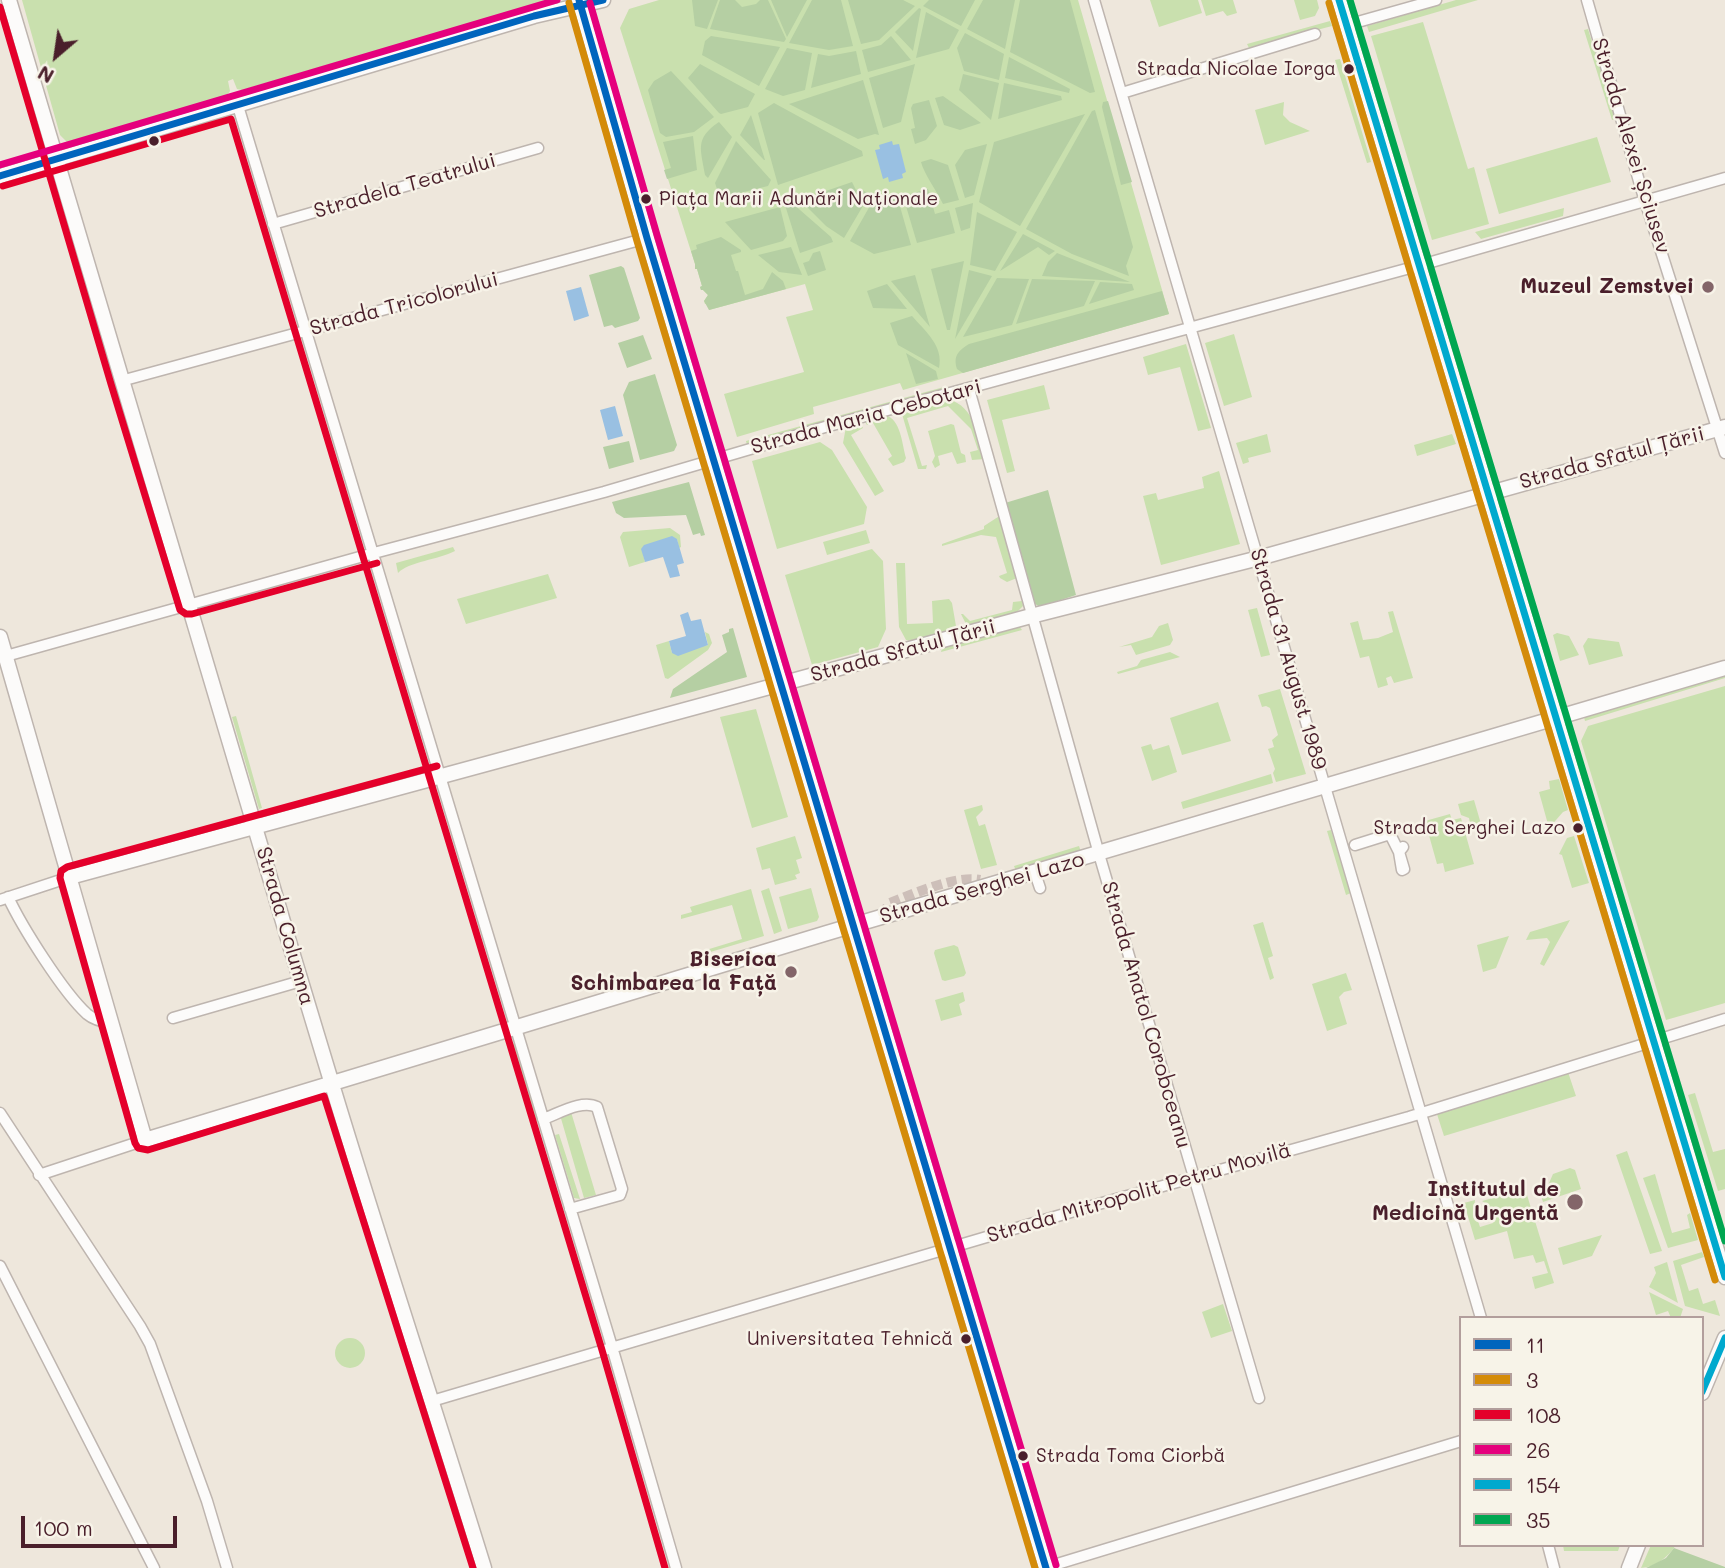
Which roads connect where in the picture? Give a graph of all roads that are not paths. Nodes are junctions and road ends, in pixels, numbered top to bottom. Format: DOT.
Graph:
graph roads {
  1 [pos="9,0"];
  2 [pos="603,0"];
  3 [pos="1094,0"];
  4 [pos="1339,0"];
  5 [pos="1436,0"];
  6 [pos="1587,0"];
  7 [pos="579,3"];
  8 [pos="1347,25"];
  9 [pos="1315,34"];
  10 [pos="1122,93"];
  11 [pos="238,106"];
  12 [pos="538,148"];
  13 [pos="57,160"];
  14 [pos="0,176"];
  15 [pos="1725,178"];
  16 [pos="1646,200"];
  17 [pos="273,224"];
  18 [pos="648,238"];
  19 [pos="1421,265"];
  20 [pos="1191,327"];
  21 [pos="305,331"];
  22 [pos="121,381"];
  23 [pos="970,389"];
  24 [pos="1722,428"];
  25 [pos="1725,453"];
  26 [pos="714,459"];
  27 [pos="1490,492"];
  28 [pos="374,553"];
  29 [pos="1259,558"];
  30 [pos="189,604"];
  31 [pos="1031,616"];
  32 [pos="0,636"];
  33 [pos="6,656"];
  34 [pos="1725,668"];
  35 [pos="781,683"];
  36 [pos="1556,718"];
  37 [pos="440,776"];
  38 [pos="1326,787"];
  39 [pos="256,825"];
  40 [pos="1399,844"];
  41 [pos="1355,845"];
  42 [pos="1099,854"];
  43 [pos="1035,873"];
  44 [pos="70,877"];
  45 [pos="1040,888"];
  46 [pos="4,898"];
  47 [pos="853,925"];
  48 [pos="301,981"];
  49 [pos="173,1018"];
  50 [pos="1725,1018"];
  51 [pos="112,1023"];
  52 [pos="515,1027"];
  53 [pos="1653,1040"];
  54 [pos="331,1083"];
  55 [pos="0,1113"];
  56 [pos="1421,1113"];
  57 [pos="543,1119"];
  58 [pos="4,1130"];
  59 [pos="145,1140"];
  60 [pos="39,1175"];
  61 [pos="1193,1178"];
  62 [pos="570,1209"];
  63 [pos="1713,1235"];
  64 [pos="950,1248"];
  65 [pos="1725,1254"];
  66 [pos="0,1266"];
  67 [pos="1725,1277"];
  68 [pos="1480,1316"];
  69 [pos="1725,1338"];
  70 [pos="612,1347"];
  71 [pos="1704,1387"];
  72 [pos="1259,1398"];
  73 [pos="432,1401"];
  74 [pos="1459,1442"];
  75 [pos="1549,1547"];
  76 [pos="1637,1547"];
  77 [pos="154,1568"];
  78 [pos="227,1568"];
  79 [pos="484,1568"];
  80 [pos="676,1568"];
  81 [pos="1045,1568"];
  82 [pos="1554,1568"];
  83 [pos="1629,1568"];
  1 -- 13 [label="main road, Strada Columna"];
  2 -- 7 [label="main road"];
  3 -- 10 [label="street, Strada 31 August 1989"];
  4 -- 8 [label="main road"];
  5 -- 8 [label="street"];
  6 -- 16 [label="street, Strada Alexei Șciusev"];
  7 -- 11 [label="main road"];
  7 -- 18 [label="main road"];
  8 -- 19 [label="main road"];
  9 -- 10 [label="street"];
  10 -- 20 [label="street, Strada 31 August 1989"];
  11 -- 13 [label="main road"];
  11 -- 17 [label="street"];
  12 -- 17 [label="street, Stradela Teatrului"];
  13 -- 14 [label="main road"];
  13 -- 22 [label="main road, Strada Columna"];
  15 -- 16 [label="street, Strada Maria Cebotari"];
  16 -- 19 [label="street, Strada Maria Cebotari"];
  16 -- 24 [label="street, Strada Alexei Șciusev"];
  17 -- 21 [label="street"];
  18 -- 21 [label="street, Strada Tricolorului"];
  18 -- 26 [label="main road"];
  19 -- 20 [label="street, Strada Maria Cebotari"];
  19 -- 27 [label="main road"];
  20 -- 23 [label="street, Strada Maria Cebotari"];
  20 -- 29 [label="street, Strada 31 August 1989"];
  21 -- 22 [label="street, Strada Tricolorului"];
  21 -- 28 [label="street"];
  22 -- 30 [label="main road, Strada Columna"];
  23 -- 26 [label="street, Strada Maria Cebotari"];
  23 -- 31 [label="street, Strada Anatol Corobceanu"];
  24 -- 25 [label="street, Strada Alexei Șciusev"];
  24 -- 27 [label="main road, Strada Sfatul Țării"];
  26 -- 28 [label="street, Strada Maria Cebotari"];
  26 -- 35 [label="main road"];
  27 -- 29 [label="main road, Strada Sfatul Țării"];
  27 -- 36 [label="main road"];
  28 -- 30 [label="street, Strada Maria Cebotari"];
  28 -- 37 [label="street"];
  29 -- 31 [label="main road, Strada Sfatul Țării"];
  29 -- 38 [label="street, Strada 31 August 1989"];
  30 -- 33 [label="street, Strada Maria Cebotari"];
  30 -- 39 [label="main road, Strada Columna"];
  31 -- 35 [label="main road, Strada Sfatul Țării"];
  31 -- 42 [label="street, Strada Anatol Corobceanu"];
  32 -- 33 [label="main road"];
  33 -- 44 [label="main road"];
  34 -- 36 [label="main road, Strada Serghei Lazo"];
  35 -- 37 [label="main road, Strada Sfatul Țării"];
  35 -- 47 [label="main road"];
  36 -- 38 [label="main road, Strada Serghei Lazo"];
  36 -- 53 [label="main road"];
  37 -- 39 [label="main road, Strada Sfatul Țării"];
  37 -- 52 [label="street"];
  38 -- 42 [label="main road, Strada Serghei Lazo"];
  38 -- 56 [label="street, Strada 31 August 1989"];
  39 -- 44 [label="main road, Strada Sfatul Țării"];
  39 -- 48 [label="main road, Strada Columna"];
  40 -- 41 [label="street"];
  42 -- 43 [label="main road, Strada Serghei Lazo"];
  42 -- 61 [label="street, Strada Anatol Corobceanu"];
  43 -- 45 [label="street"];
  43 -- 47 [label="main road, Strada Serghei Lazo"];
  44 -- 46 [label="street, Strada Sfatul Țării"];
  44 -- 51 [label="main road"];
  46 -- 51 [label="street"];
  47 -- 52 [label="main road, Strada Serghei Lazo"];
  47 -- 64 [label="main road"];
  48 -- 49 [label="street"];
  48 -- 54 [label="main road, Strada Columna"];
  50 -- 53 [label="street, Strada Mitropolit Petru Movilă"];
  51 -- 59 [label="main road"];
  52 -- 54 [label="main road, Strada Serghei Lazo"];
  52 -- 57 [label="street"];
  53 -- 56 [label="street, Strada Mitropolit Petru Movilă"];
  53 -- 63 [label="main road"];
  54 -- 59 [label="main road, Strada Serghei Lazo"];
  54 -- 73 [label="main road, Strada Columna"];
  55 -- 58 [label="street"];
  56 -- 61 [label="street, Strada Mitropolit Petru Movilă"];
  56 -- 68 [label="street, Strada 31 August 1989"];
  57 -- 62 [label="street"];
  57 -- 62 [label="street"];
  58 -- 60 [label="street"];
  59 -- 60 [label="street, Strada Serghei Lazo"];
  60 -- 78 [label="street"];
  61 -- 64 [label="street, Strada Mitropolit Petru Movilă"];
  61 -- 72 [label="street, Strada Anatol Corobceanu"];
  62 -- 70 [label="street"];
  63 -- 65 [label="main road"];
  63 -- 67 [label="main road"];
  64 -- 70 [label="street, Strada Mitropolit Petru Movilă"];
  64 -- 81 [label="main road"];
  66 -- 77 [label="street"];
  69 -- 71 [label="main road"];
  70 -- 73 [label="street, Strada Mitropolit Petru Movilă"];
  70 -- 80 [label="street"];
  73 -- 79 [label="main road, Strada Columna"];
  74 -- 81 [label="street"];
  75 -- 82 [label="street"];
  76 -- 83 [label="main road"];
}
